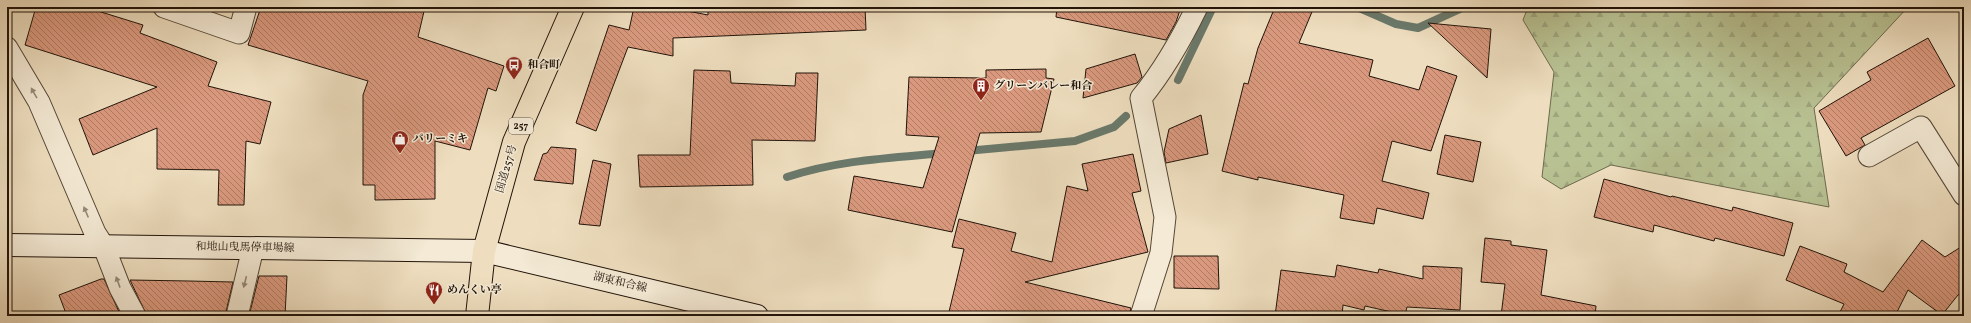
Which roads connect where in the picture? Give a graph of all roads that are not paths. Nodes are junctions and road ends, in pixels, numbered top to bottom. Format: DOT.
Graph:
graph roads {
  1 [pos="164,7"];
  2 [pos="246,7"];
  3 [pos="573,7"];
  4 [pos="1196,7"];
  5 [pos="7,48"];
  6 [pos="1869,156"];
  7 [pos="1964,195"];
  8 [pos="7,246"];
  9 [pos="104,247"];
  10 [pos="253,248"];
  11 [pos="484,251"];
  12 [pos="135,316"];
  13 [pos="237,316"];
  14 [pos="477,316"];
  15 [pos="757,316"];
  16 [pos="1141,316"];
  1 -- 2 [label="street"];
  3 -- 11 [label="highway, 国道257号 / 257"];
  4 -- 16 [label="street"];
  9 -- 5 [label="street, one-way"];
  6 -- 7 [label="street"];
  8 -- 9 [label="main road, 和地山曳馬停車場線"];
  9 -- 10 [label="main road, 和地山曳馬停車場線"];
  12 -- 9 [label="street, one-way"];
  10 -- 11 [label="main road, 和地山曳馬停車場線"];
  10 -- 13 [label="street, one-way"];
  11 -- 14 [label="highway, 国道257号 / 257"];
  11 -- 15 [label="main road, 湖東和合線"];
}
